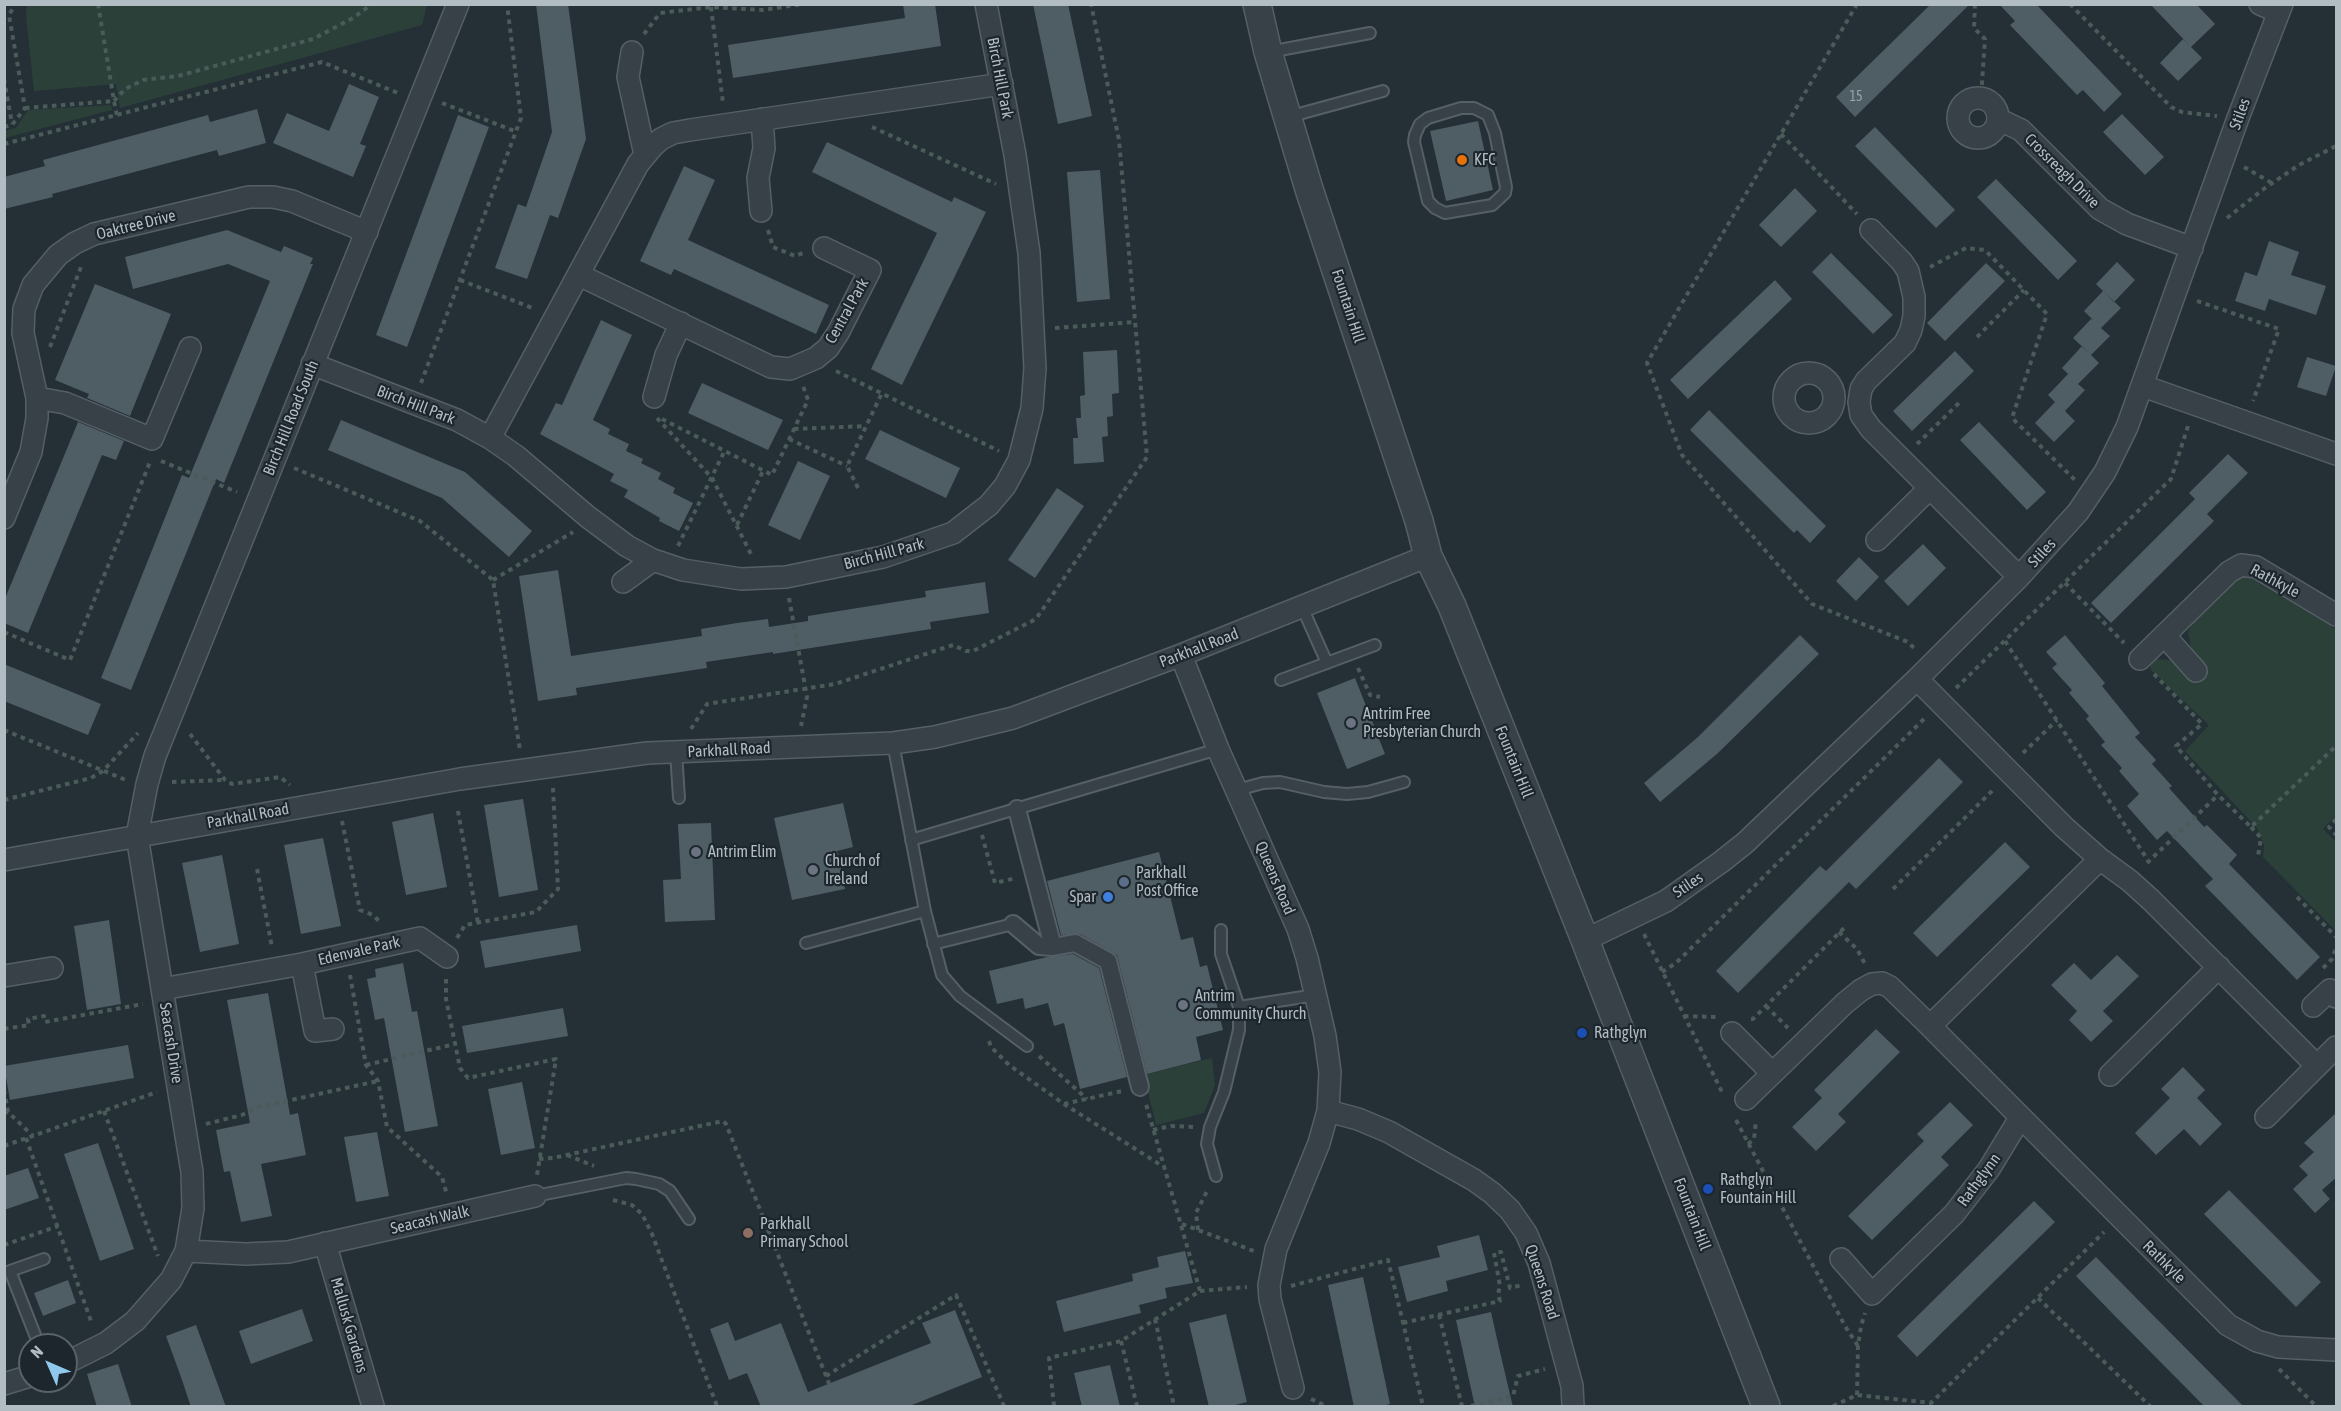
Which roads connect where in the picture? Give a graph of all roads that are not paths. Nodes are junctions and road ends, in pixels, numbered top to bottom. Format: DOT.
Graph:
graph roads {
  1 [pos="458,4"];
  2 [pos="986,4"];
  3 [pos="1257,4"];
  4 [pos="2273,7"];
  5 [pos="1370,33"];
  6 [pos="632,52"];
  7 [pos="1268,52"];
  8 [pos="1002,84"];
  9 [pos="1383,91"];
  10 [pos="1288,117"];
  11 [pos="762,119"];
  12 [pos="1998,119"];
  13 [pos="645,155"];
  14 [pos="1426,196"];
  15 [pos="761,211"];
  16 [pos="1871,230"];
  17 [pos="367,232"];
  18 [pos="824,248"];
  19 [pos="2192,248"];
  20 [pos="579,275"];
  21 [pos="681,323"];
  22 [pos="190,348"];
  23 [pos="312,364"];
  24 [pos="2143,386"];
  25 [pos="37,398"];
  26 [pos="654,398"];
  27 [pos="1835,399"];
  28 [pos="1858,402"];
  29 [pos="490,438"];
  30 [pos="2337,454"];
  31 [pos="1930,488"];
  32 [pos="4,518"];
  33 [pos="1877,540"];
  34 [pos="1428,556"];
  35 [pos="661,563"];
  36 [pos="2019,577"];
  37 [pos="623,582"];
  38 [pos="1302,607"];
  39 [pos="2337,615"];
  40 [pos="2165,636"];
  41 [pos="1375,645"];
  42 [pos="1181,656"];
  43 [pos="2140,659"];
  44 [pos="1327,663"];
  45 [pos="2196,671"];
  46 [pos="1924,672"];
  47 [pos="1281,680"];
  48 [pos="892,743"];
  49 [pos="1218,748"];
  50 [pos="676,752"];
  51 [pos="1404,782"];
  52 [pos="1237,790"];
  53 [pos="679,798"];
  54 [pos="1017,808"];
  55 [pos="137,836"];
  56 [pos="911,840"];
  57 [pos="2100,859"];
  58 [pos="4,860"];
  59 [pos="925,911"];
  60 [pos="1013,924"];
  61 [pos="1221,930"];
  62 [pos="1586,940"];
  63 [pos="806,943"];
  64 [pos="933,944"];
  65 [pos="1053,947"];
  66 [pos="447,957"];
  67 [pos="302,964"];
  68 [pos="2219,967"];
  69 [pos="52,968"];
  70 [pos="4,976"];
  71 [pos="163,995"];
  72 [pos="1316,995"];
  73 [pos="2337,997"];
  74 [pos="2313,1006"];
  75 [pos="1239,1007"];
  76 [pos="1731,1023"];
  77 [pos="1930,1026"];
  78 [pos="333,1029"];
  79 [pos="1027,1046"];
  80 [pos="2337,1047"];
  81 [pos="2317,1066"];
  82 [pos="1772,1073"];
  83 [pos="2110,1075"];
  84 [pos="1140,1087"];
  85 [pos="1735,1104"];
  86 [pos="1328,1111"];
  87 [pos="2265,1117"];
  88 [pos="2020,1118"];
  89 [pos="1216,1176"];
  90 [pos="535,1196"];
  91 [pos="689,1219"];
  92 [pos="325,1244"];
  93 [pos="186,1251"];
  94 [pos="44,1259"];
  95 [pos="1841,1259"];
  96 [pos="34,1333"];
  97 [pos="2337,1350"];
  98 [pos="78,1357"];
  99 [pos="1293,1388"];
  100 [pos="1572,1396"];
  101 [pos="372,1407"];
  102 [pos="1766,1407"];
  1 -- 17 [label="street, Birch Hill Road South"];
  2 -- 8 [label="street, Birch Hill Park"];
  3 -- 7 [label="street, Fountain Hill"];
  4 -- 19 [label="street, Stiles"];
  5 -- 7 [label="lane"];
  6 -- 13 [label="street"];
  7 -- 10 [label="street, Fountain Hill"];
  8 -- 11 [label="street"];
  8 -- 35 [label="street, Birch Hill Park"];
  9 -- 10 [label="lane"];
  10 -- 34 [label="street, Fountain Hill"];
  11 -- 13 [label="street"];
  11 -- 15 [label="street"];
  12 -- 12 [label="street, Crossreagh Drive"];
  12 -- 19 [label="street, Crossreagh Drive"];
  13 -- 20 [label="street"];
  14 -- 14 [label="lane"];
  16 -- 28 [label="street"];
  17 -- 23 [label="street, Birch Hill Road South"];
  17 -- 25 [label="street, Oaktree Drive"];
  18 -- 21 [label="street, Central Park"];
  19 -- 24 [label="street, Stiles"];
  20 -- 21 [label="street, Central Park"];
  20 -- 29 [label="street"];
  21 -- 26 [label="street"];
  22 -- 25 [label="street"];
  23 -- 29 [label="street, Birch Hill Park"];
  23 -- 55 [label="street, Birch Hill Road South"];
  24 -- 30 [label="street"];
  24 -- 36 [label="street, Stiles"];
  25 -- 32 [label="street, Oaktree Drive"];
  27 -- 28 [label="street"];
  28 -- 31 [label="street"];
  29 -- 35 [label="street, Birch Hill Park"];
  31 -- 33 [label="street"];
  31 -- 36 [label="street"];
  34 -- 38 [label="street, Parkhall Road"];
  34 -- 62 [label="street, Fountain Hill"];
  35 -- 37 [label="street"];
  36 -- 46 [label="street, Stiles"];
  38 -- 42 [label="street, Parkhall Road"];
  38 -- 44 [label="lane"];
  39 -- 40 [label="street, Rathkyle"];
  40 -- 43 [label="street, Rathkyle"];
  40 -- 45 [label="street"];
  41 -- 44 [label="lane"];
  42 -- 48 [label="street, Parkhall Road"];
  42 -- 49 [label="street, Queens Road"];
  44 -- 47 [label="lane"];
  46 -- 57 [label="street"];
  46 -- 62 [label="street, Stiles"];
  48 -- 50 [label="street, Parkhall Road"];
  48 -- 56 [label="lane"];
  49 -- 52 [label="street, Queens Road"];
  49 -- 54 [label="lane"];
  50 -- 53 [label="lane"];
  50 -- 55 [label="street, Parkhall Road"];
  51 -- 52 [label="lane"];
  52 -- 72 [label="street, Queens Road"];
  54 -- 56 [label="lane"];
  54 -- 65 [label="street"];
  55 -- 58 [label="street, Parkhall Road"];
  55 -- 71 [label="street, Seacash Drive"];
  56 -- 59 [label="lane"];
  57 -- 68 [label="street"];
  57 -- 77 [label="street"];
  59 -- 63 [label="lane"];
  59 -- 64 [label="lane"];
  60 -- 64 [label="lane"];
  60 -- 65 [label="street"];
  61 -- 75 [label="lane"];
  62 -- 102 [label="street, Fountain Hill"];
  64 -- 79 [label="lane"];
  65 -- 84 [label="street"];
  66 -- 67 [label="street, Edenvale Park"];
  67 -- 71 [label="street, Edenvale Park"];
  67 -- 78 [label="street, Edenvale Park"];
  68 -- 81 [label="street"];
  68 -- 83 [label="street"];
  69 -- 70 [label="street"];
  71 -- 93 [label="street, Seacash Drive"];
  72 -- 75 [label="lane"];
  72 -- 86 [label="street, Queens Road"];
  73 -- 74 [label="street"];
  75 -- 89 [label="lane"];
  76 -- 82 [label="street"];
  77 -- 82 [label="street"];
  77 -- 88 [label="street"];
  80 -- 81 [label="street"];
  81 -- 87 [label="street"];
  82 -- 85 [label="street"];
  86 -- 99 [label="street, Queens Road"];
  86 -- 100 [label="street, Queens Road"];
  88 -- 95 [label="street, Rathglynn"];
  88 -- 97 [label="street, Rathkyle"];
  90 -- 91 [label="lane"];
  90 -- 92 [label="street, Seacash Walk"];
  92 -- 93 [label="street"];
  92 -- 101 [label="street, Mallusk Gardens"];
  93 -- 98 [label="street, Seacash Drive"];
  94 -- 96 [label="lane"];
}
